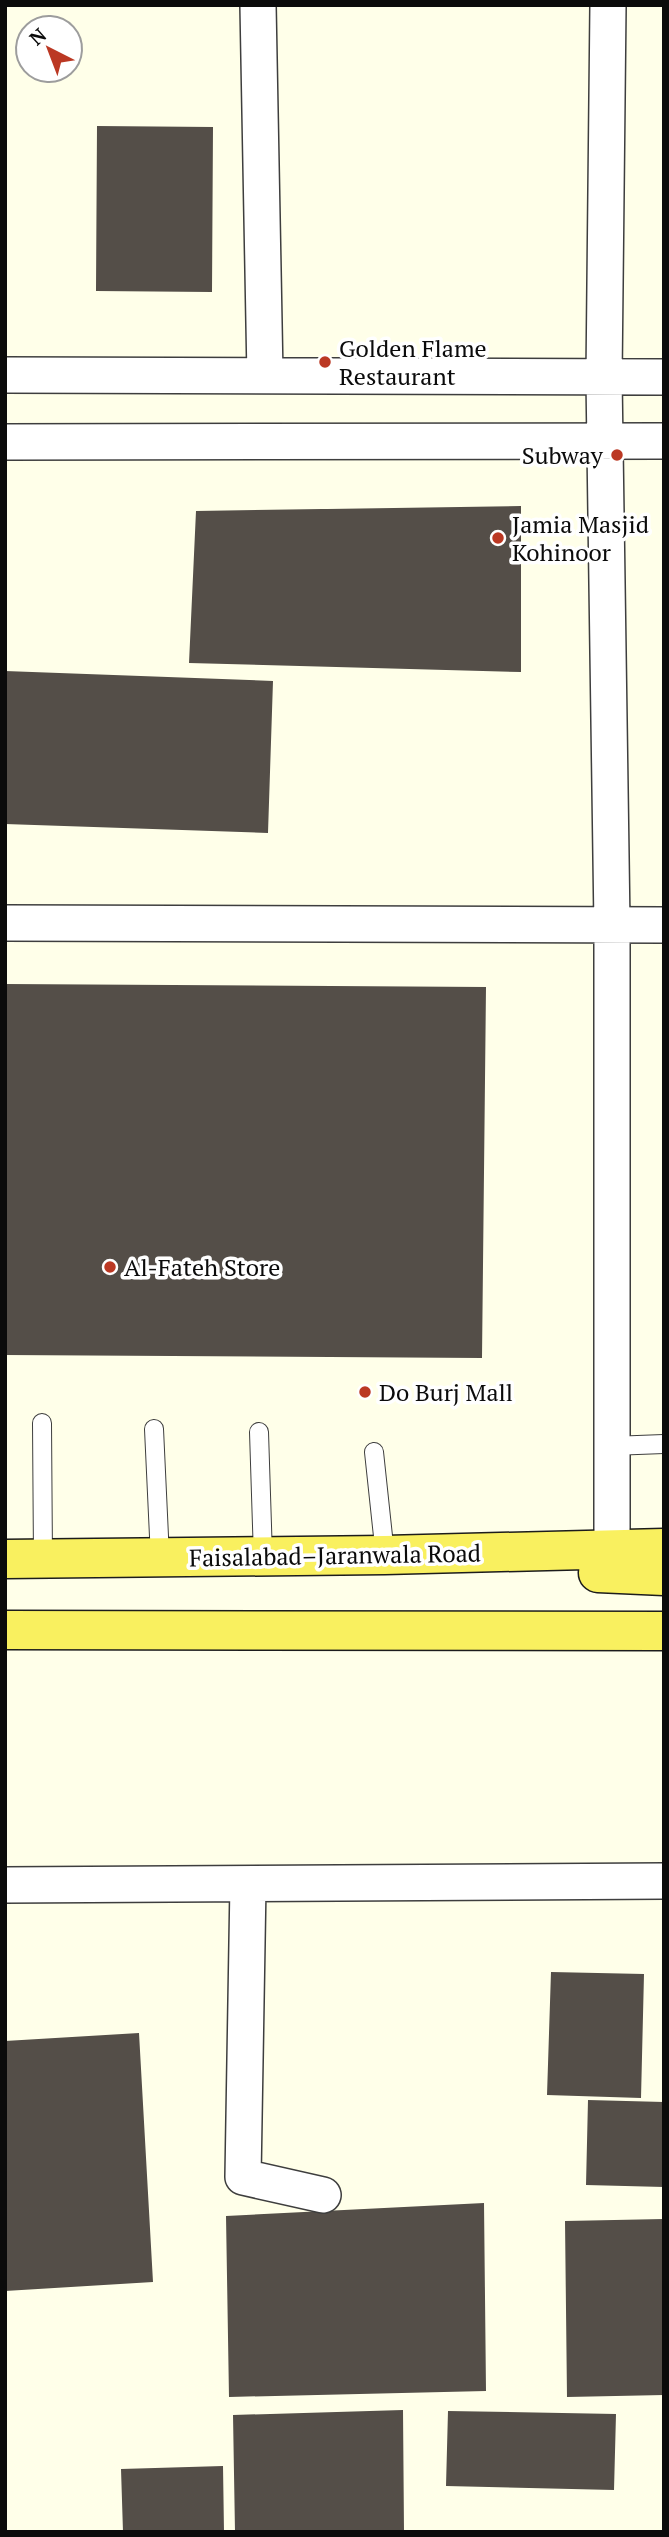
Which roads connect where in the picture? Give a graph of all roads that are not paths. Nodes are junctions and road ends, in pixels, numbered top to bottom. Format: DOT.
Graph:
graph roads {
  1 [pos="258,5"];
  2 [pos="608,5"];
  3 [pos="5,375"];
  4 [pos="265,376"];
  5 [pos="664,377"];
  6 [pos="604,378"];
  7 [pos="604,441"];
  8 [pos="664,441"];
  9 [pos="5,442"];
  10 [pos="5,923"];
  11 [pos="612,925"];
  12 [pos="664,925"];
  13 [pos="42,1423"];
  14 [pos="154,1429"];
  15 [pos="259,1432"];
  16 [pos="664,1444"];
  17 [pos="611,1446"];
  18 [pos="374,1452"];
  19 [pos="664,1548"];
  20 [pos="385,1555"];
  21 [pos="263,1557"];
  22 [pos="160,1558"];
  23 [pos="5,1559"];
  24 [pos="43,1559"];
  25 [pos="611,1561"];
  26 [pos="664,1576"];
  27 [pos="5,1630"];
  28 [pos="664,1631"];
  29 [pos="664,1881"];
  30 [pos="248,1884"];
  31 [pos="5,1885"];
  32 [pos="323,2195"];
  1 -- 4 [label="street"];
  2 -- 6 [label="street"];
  3 -- 4 [label="street"];
  4 -- 6 [label="street"];
  5 -- 6 [label="street"];
  6 -- 7 [label="street"];
  7 -- 8 [label="street"];
  7 -- 9 [label="street"];
  7 -- 11 [label="street"];
  10 -- 11 [label="street"];
  11 -- 12 [label="street"];
  11 -- 17 [label="street"];
  13 -- 24 [label="lane"];
  14 -- 22 [label="lane"];
  15 -- 21 [label="lane"];
  16 -- 17 [label="lane"];
  17 -- 25 [label="street"];
  18 -- 20 [label="lane"];
  19 -- 25 [label="main road, Faisalabad–Jaranwala Road"];
  20 -- 21 [label="main road, Faisalabad–Jaranwala Road"];
  20 -- 25 [label="main road, Faisalabad–Jaranwala Road"];
  21 -- 22 [label="main road, Faisalabad–Jaranwala Road"];
  22 -- 24 [label="main road, Faisalabad–Jaranwala Road"];
  23 -- 24 [label="main road, Faisalabad–Jaranwala Road"];
  25 -- 26 [label="main road"];
  27 -- 28 [label="main road"];
  29 -- 30 [label="street"];
  30 -- 31 [label="street"];
  30 -- 32 [label="street"];
}
